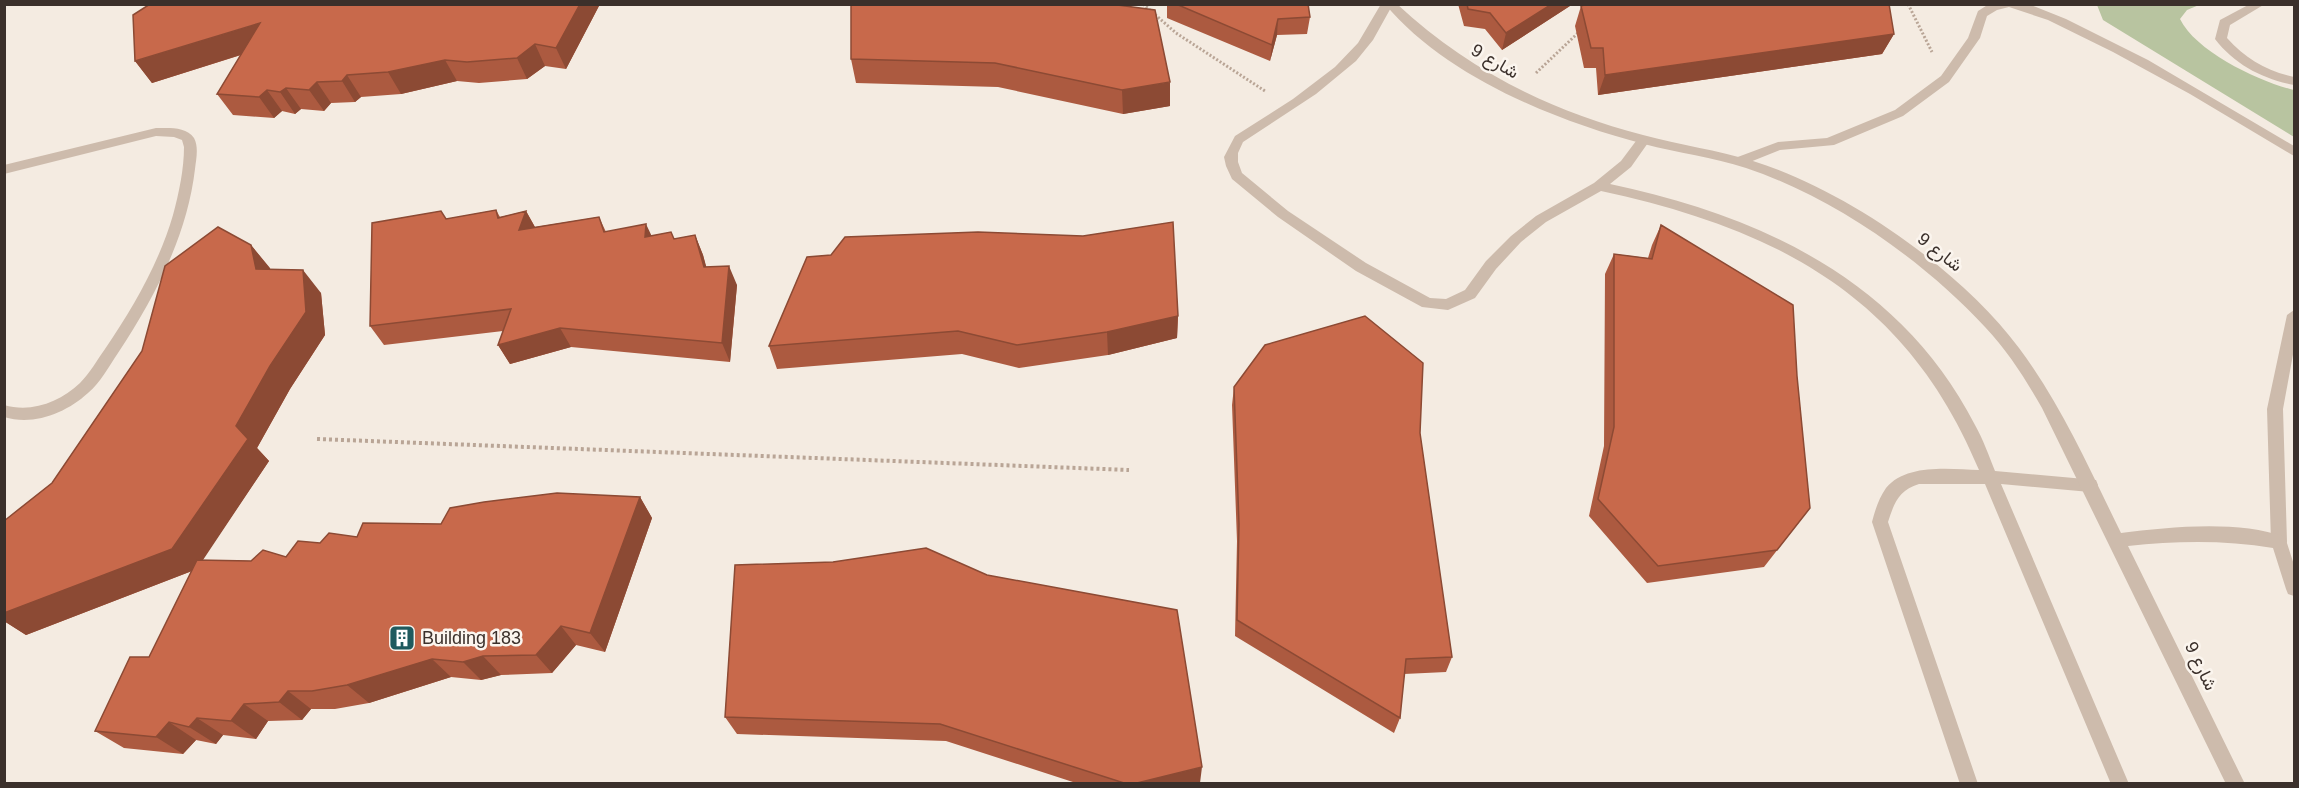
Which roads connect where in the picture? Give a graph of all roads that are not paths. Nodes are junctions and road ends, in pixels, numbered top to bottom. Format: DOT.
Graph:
graph roads {
  1 [pos="1389,4"];
  2 [pos="2009,4"];
  3 [pos="2260,4"];
  4 [pos="2295,81"];
  5 [pos="1644,140"];
  6 [pos="2295,152"];
  7 [pos="1740,161"];
  8 [pos="4,170"];
  9 [pos="1599,186"];
  10 [pos="2295,315"];
  11 [pos="4,411"];
  12 [pos="1990,478"];
  13 [pos="2090,486"];
  14 [pos="2118,540"];
  15 [pos="2279,542"];
  16 [pos="2295,589"];
  17 [pos="1970,783"];
  18 [pos="2120,783"];
  19 [pos="2236,783"];
  1 -- 5 [label="street, شارع 9"];
  1 -- 9 [label="street"];
  2 -- 6 [label="street"];
  2 -- 7 [label="street"];
  3 -- 4 [label="street"];
  5 -- 7 [label="street, شارع 9"];
  5 -- 9 [label="street"];
  7 -- 13 [label="street, شارع 9"];
  8 -- 11 [label="street"];
  9 -- 12 [label="street"];
  10 -- 15 [label="street"];
  12 -- 13 [label="street"];
  12 -- 17 [label="street"];
  12 -- 18 [label="street"];
  13 -- 14 [label="street, شارع 9"];
  14 -- 15 [label="street"];
  14 -- 19 [label="street, شارع 9"];
  15 -- 16 [label="street"];
}
